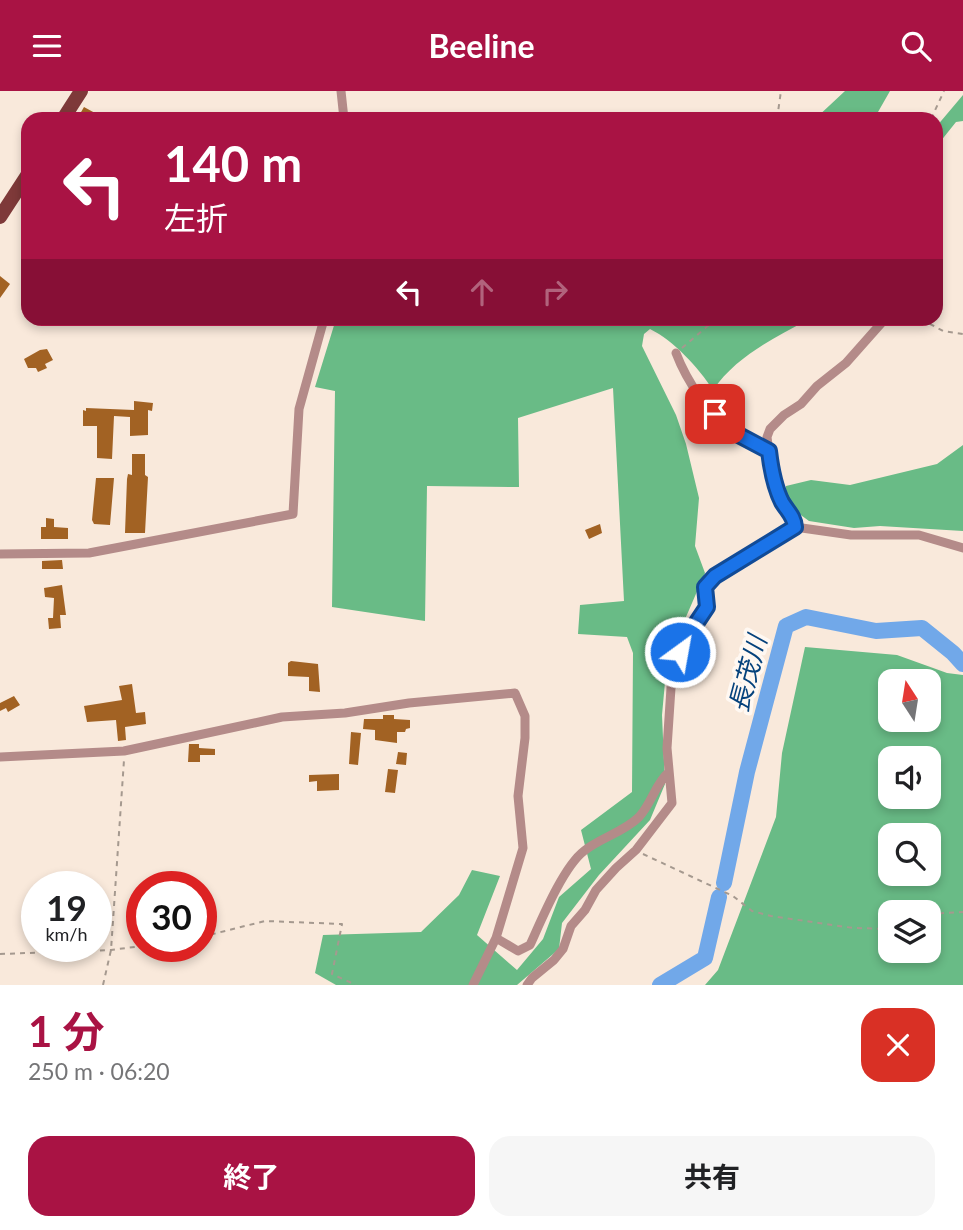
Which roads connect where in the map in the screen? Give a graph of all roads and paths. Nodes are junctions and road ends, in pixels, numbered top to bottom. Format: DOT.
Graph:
graph roads {
  1 [pos="81,91"];
  2 [pos="341,91"];
  3 [pos="781,91"];
  4 [pos="944,91"];
  5 [pos="68,112"];
  6 [pos="343,112"];
  7 [pos="778,112"];
  8 [pos="934,112"];
  9 [pos="21,185"];
  10 [pos="0,217"];
  11 [pos="322,326"];
  12 [pos="708,326"];
  13 [pos="879,326"];
  14 [pos="933,326"];
  15 [pos="963,334"];
  16 [pos="676,353"];
  17 [pos="769,451"];
  18 [pos="795,527"];
  19 [pos="963,548"];
  20 [pos="0,554"];
  21 [pos="124,751"];
  22 [pos="0,757"];
  23 [pos="669,772"];
  24 [pos="636,851"];
  25 [pos="963,912"];
  26 [pos="941,913"];
  27 [pos="878,929"];
  28 [pos="217,933"];
  29 [pos="112,938"];
  30 [pos="496,938"];
  31 [pos="21,953"];
  32 [pos="0,954"];
  33 [pos="108,962"];
  34 [pos="103,985"];
  35 [pos="356,985"];
  36 [pos="472,985"];
  37 [pos="527,985"];
  1 -- 5 [label="main road"];
  2 -- 6 [label="street"];
  3 -- 7 [label="path"];
  4 -- 8 [label="path"];
  9 -- 10 [label="main road"];
  11 -- 20 [label="street"];
  12 -- 16 [label="path"];
  13 -- 17 [label="street"];
  14 -- 15 [label="path"];
  16 -- 17 [label="street"];
  17 -- 18 [label="street"];
  18 -- 19 [label="street"];
  18 -- 23 [label="street"];
  21 -- 22 [label="street"];
  21 -- 29 [label="path"];
  21 -- 30 [label="street"];
  23 -- 24 [label="street"];
  23 -- 30 [label="street"];
  24 -- 27 [label="path"];
  24 -- 37 [label="street"];
  25 -- 26 [label="path"];
  28 -- 35 [label="path"];
  30 -- 36 [label="street"];
  31 -- 32 [label="path"];
  33 -- 34 [label="path"];
}
